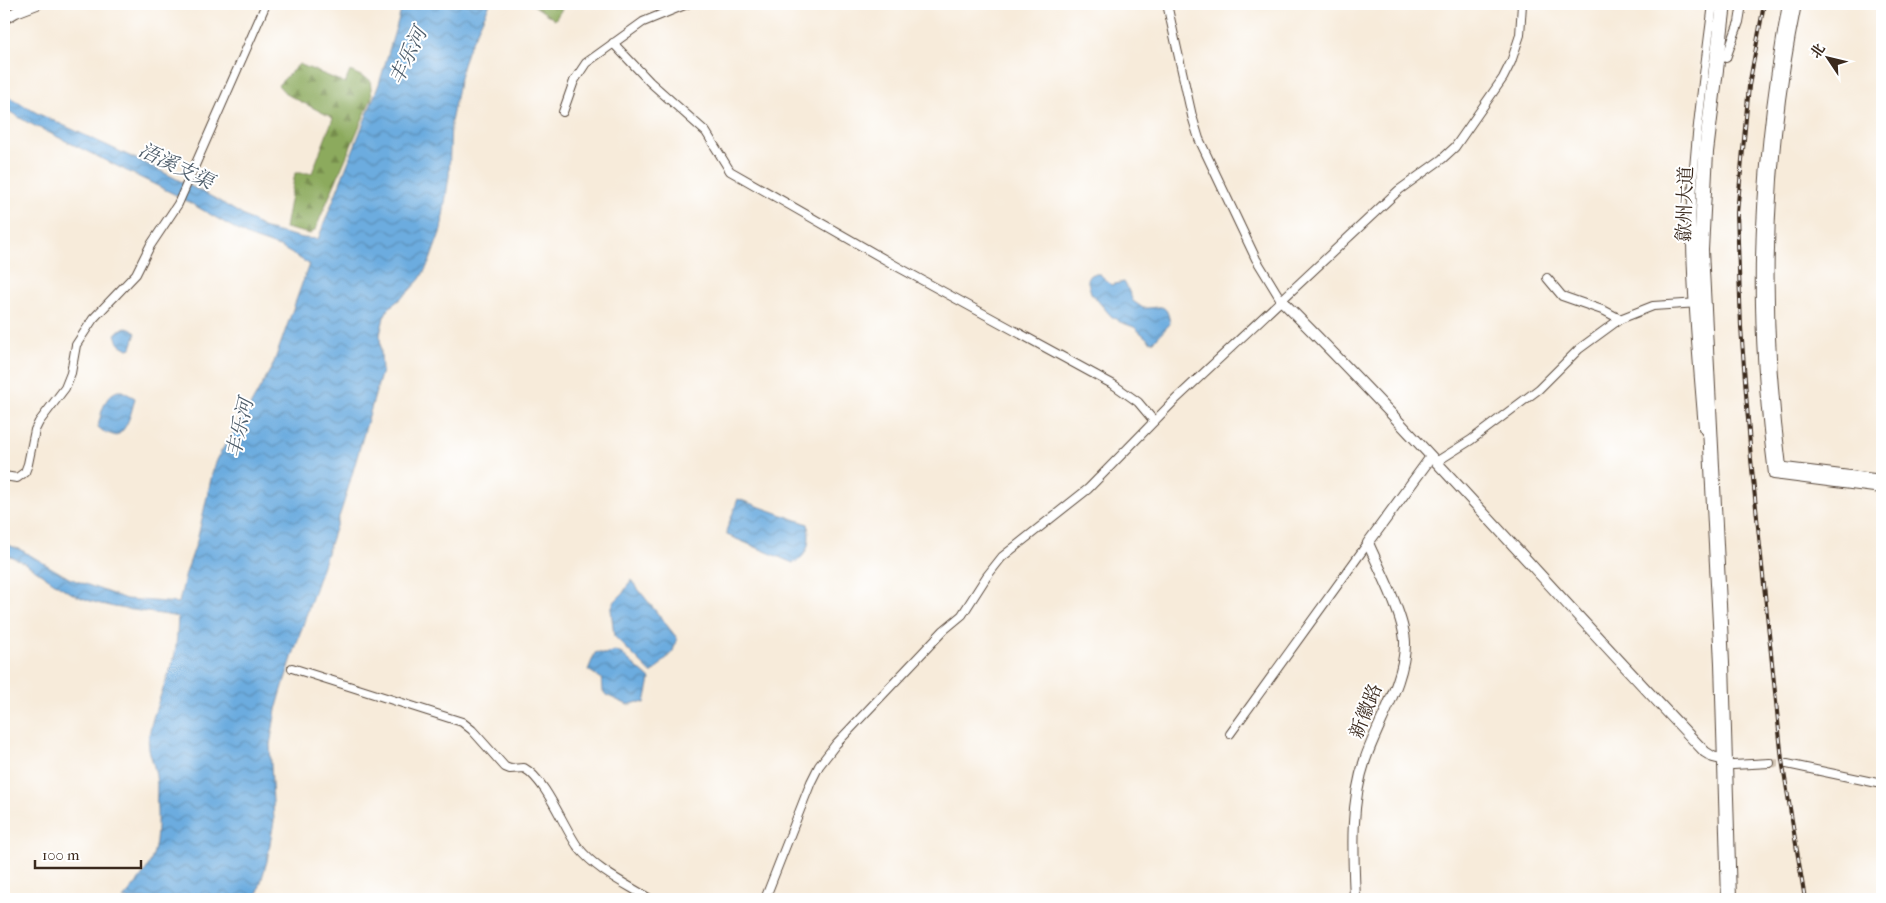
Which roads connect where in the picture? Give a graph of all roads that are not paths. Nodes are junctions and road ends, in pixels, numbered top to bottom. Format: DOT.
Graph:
graph roads {
  1 [pos="37,4"];
  2 [pos="266,4"];
  3 [pos="686,4"];
  4 [pos="1167,4"];
  5 [pos="1522,4"];
  6 [pos="1713,4"];
  7 [pos="1724,4"];
  8 [pos="1733,4"];
  9 [pos="1742,4"];
  10 [pos="1788,4"];
  11 [pos="1796,4"];
  12 [pos="4,19"];
  13 [pos="613,43"];
  14 [pos="1726,58"];
  15 [pos="563,112"];
  16 [pos="1547,278"];
  17 [pos="1281,300"];
  18 [pos="1699,303"];
  19 [pos="1620,319"];
  20 [pos="1714,407"];
  21 [pos="1154,421"];
  22 [pos="1712,442"];
  23 [pos="1434,460"];
  24 [pos="1779,470"];
  25 [pos="4,476"];
  26 [pos="1882,480"];
  27 [pos="1882,488"];
  28 [pos="1368,543"];
  29 [pos="292,668"];
  30 [pos="1230,734"];
  31 [pos="1729,763"];
  32 [pos="1770,763"];
  33 [pos="1787,764"];
  34 [pos="1882,784"];
  35 [pos="650,899"];
  36 [pos="765,899"];
  37 [pos="1355,899"];
  38 [pos="1729,899"];
  39 [pos="1737,899"];
  1 -- 12 [label="street"];
  2 -- 25 [label="street"];
  3 -- 13 [label="street"];
  4 -- 17 [label="street"];
  5 -- 17 [label="street"];
  6 -- 18 [label="street"];
  7 -- 18 [label="highway, 歙州大道"];
  8 -- 14 [label="highway, 歙州大道"];
  9 -- 14 [label="street"];
  10 -- 24 [label="street"];
  11 -- 24 [label="street"];
  13 -- 15 [label="street"];
  13 -- 21 [label="street"];
  14 -- 20 [label="highway, 歙州大道"];
  16 -- 19 [label="street"];
  17 -- 21 [label="street"];
  17 -- 23 [label="street"];
  18 -- 19 [label="street"];
  18 -- 20 [label="highway, 歙州大道"];
  18 -- 22 [label="street"];
  19 -- 23 [label="street"];
  20 -- 22 [label="highway"];
  20 -- 31 [label="highway"];
  21 -- 36 [label="street"];
  22 -- 31 [label="highway"];
  23 -- 28 [label="street"];
  23 -- 31 [label="street"];
  24 -- 26 [label="street"];
  24 -- 27 [label="street"];
  28 -- 30 [label="street"];
  28 -- 37 [label="street, 新徽路"];
  29 -- 35 [label="street"];
  31 -- 32 [label="street"];
  31 -- 38 [label="highway"];
  31 -- 39 [label="highway"];
  33 -- 34 [label="street"];
}
